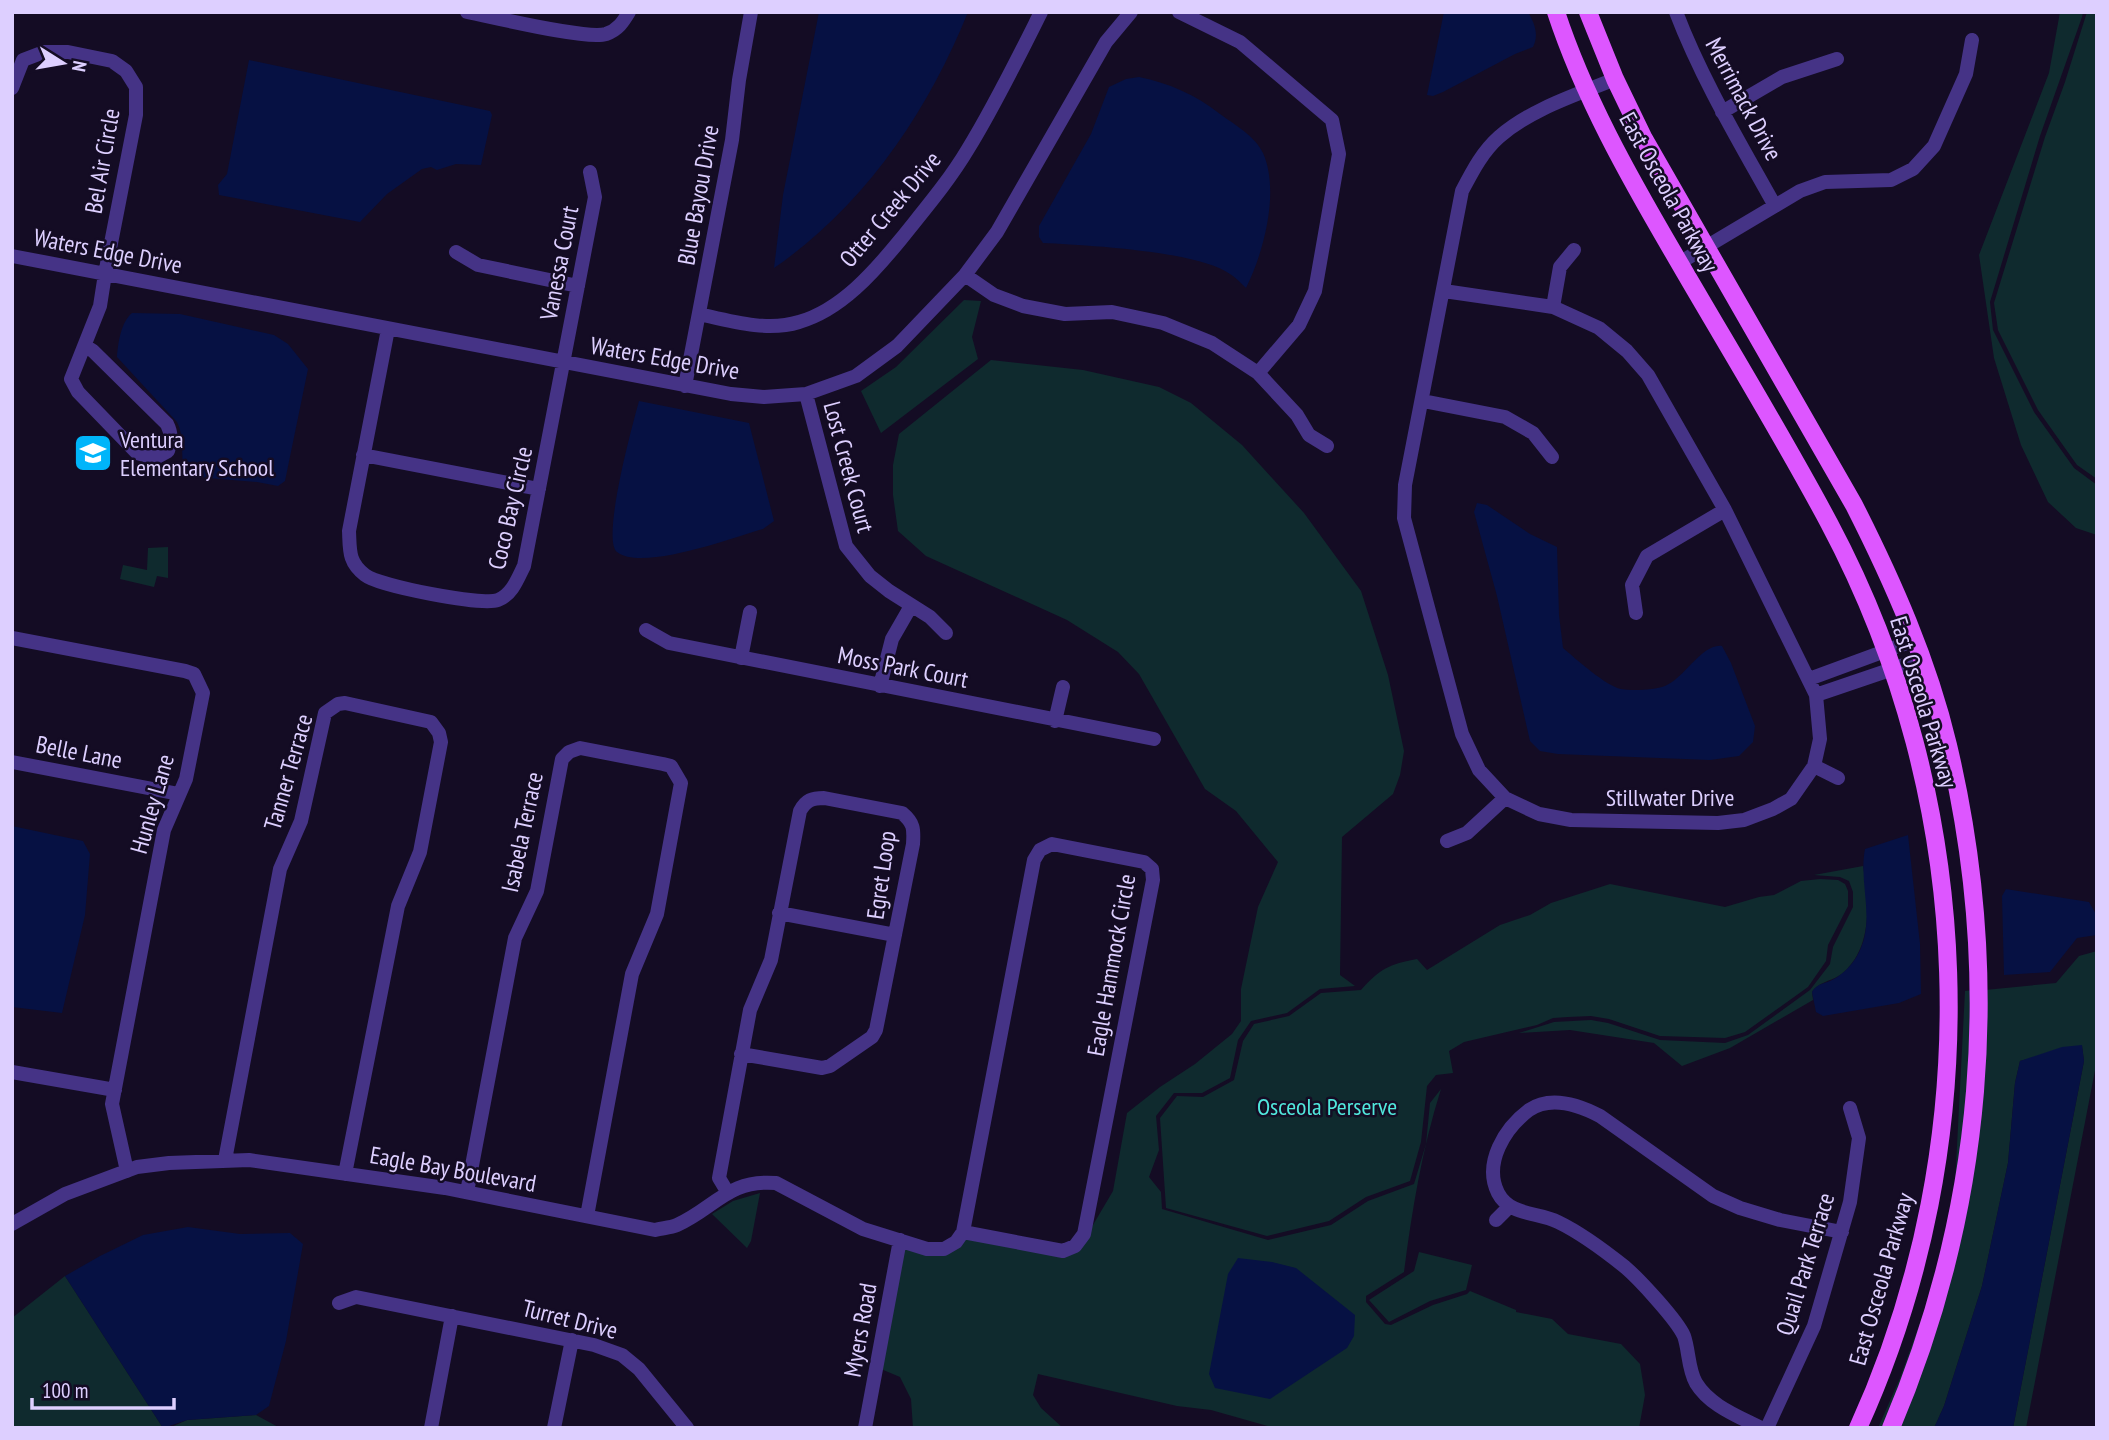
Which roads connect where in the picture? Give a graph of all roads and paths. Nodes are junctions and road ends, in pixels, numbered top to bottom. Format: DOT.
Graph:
graph roads {
  1 [pos="467,12"];
  2 [pos="629,12"];
  3 [pos="751,12"];
  4 [pos="1041,12"];
  5 [pos="1130,12"];
  6 [pos="1179,12"];
  7 [pos="1556,12"];
  8 [pos="1588,12"];
  9 [pos="1676,12"];
  10 [pos="1972,40"];
  11 [pos="1837,59"];
  12 [pos="1615,79"];
  13 [pos="12,88"];
  14 [pos="1587,91"];
  15 [pos="1722,112"];
  16 [pos="590,172"];
  17 [pos="1776,206"];
  18 [pos="1706,248"];
  19 [pos="1574,250"];
  20 [pos="457,252"];
  21 [pos="12,256"];
  22 [pos="1679,263"];
  23 [pos="105,274"];
  24 [pos="965,275"];
  25 [pos="578,286"];
  26 [pos="1444,291"];
  27 [pos="1553,307"];
  28 [pos="699,314"];
  29 [pos="388,329"];
  30 [pos="85,346"];
  31 [pos="564,362"];
  32 [pos="1258,373"];
  33 [pos="685,386"];
  34 [pos="806,394"];
  35 [pos="1423,401"];
  36 [pos="1327,446"];
  37 [pos="363,455"];
  38 [pos="1552,457"];
  39 [pos="539,489"];
  40 [pos="1725,510"];
  41 [pos="911,606"];
  42 [pos="750,612"];
  43 [pos="1636,613"];
  44 [pos="646,630"];
  45 [pos="946,633"];
  46 [pos="12,638"];
  47 [pos="1916,640"];
  48 [pos="1887,650"];
  49 [pos="741,658"];
  50 [pos="1922,659"];
  51 [pos="1894,668"];
  52 [pos="1809,679"];
  53 [pos="880,686"];
  54 [pos="1063,687"];
  55 [pos="1816,695"];
  56 [pos="1055,721"];
  57 [pos="1154,739"];
  58 [pos="12,762"];
  59 [pos="1814,766"];
  60 [pos="1838,778"];
  61 [pos="179,794"];
  62 [pos="1505,799"];
  63 [pos="1447,841"];
  64 [pos="779,913"];
  65 [pos="895,935"];
  66 [pos="741,1054"];
  67 [pos="12,1072"];
  68 [pos="115,1090"];
  69 [pos="1850,1108"];
  70 [pos="225,1160"];
  71 [pos="127,1171"];
  72 [pos="345,1174"];
  73 [pos="467,1192"];
  74 [pos="728,1193"];
  75 [pos="1510,1206"];
  76 [pos="587,1216"];
  77 [pos="1496,1220"];
  78 [pos="12,1224"];
  79 [pos="963,1232"];
  80 [pos="1842,1232"];
  81 [pos="900,1240"];
  82 [pos="339,1303"];
  83 [pos="453,1315"];
  84 [pos="572,1340"];
  85 [pos="430,1428"];
  86 [pos="554,1428"];
  87 [pos="687,1428"];
  88 [pos="865,1428"];
  89 [pos="1761,1428"];
  90 [pos="1768,1428"];
  91 [pos="1858,1428"];
  92 [pos="1891,1428"];
  1 -- 2 [label="street"];
  3 -- 28 [label="street, Blue Bayou Drive"];
  4 -- 28 [label="street, Otter Creek Drive"];
  5 -- 24 [label="street, Waters Edge Drive"];
  6 -- 32 [label="street"];
  7 -- 14 [label="main road, East Osceola Parkway"];
  8 -- 12 [label="main road, East Osceola Parkway"];
  9 -- 15 [label="street, Merrimack Drive"];
  10 -- 17 [label="street"];
  11 -- 15 [label="street"];
  12 -- 14 [label="street, Stillwater Drive"];
  12 -- 18 [label="main road, East Osceola Parkway"];
  13 -- 23 [label="street, Bel Air Circle"];
  14 -- 22 [label="main road, East Osceola Parkway"];
  14 -- 26 [label="street, Stillwater Drive"];
  15 -- 17 [label="street, Merrimack Drive"];
  16 -- 25 [label="street, Vanessa Court"];
  17 -- 18 [label="street"];
  18 -- 22 [label="street"];
  18 -- 47 [label="main road, East Osceola Parkway"];
  19 -- 27 [label="street"];
  20 -- 25 [label="street"];
  21 -- 23 [label="street, Waters Edge Drive"];
  22 -- 48 [label="main road, East Osceola Parkway"];
  23 -- 29 [label="street, Waters Edge Drive"];
  23 -- 30 [label="street"];
  24 -- 32 [label="street"];
  24 -- 34 [label="street, Waters Edge Drive"];
  25 -- 31 [label="street, Vanessa Court"];
  26 -- 27 [label="street, Stillwater Drive"];
  26 -- 35 [label="street, Stillwater Drive"];
  27 -- 40 [label="street, Stillwater Drive"];
  28 -- 33 [label="street, Blue Bayou Drive"];
  29 -- 31 [label="street, Waters Edge Drive"];
  29 -- 37 [label="street, Coco Bay Circle"];
  30 -- 30 [label="street"];
  31 -- 33 [label="street, Waters Edge Drive"];
  31 -- 39 [label="street, Coco Bay Circle"];
  32 -- 36 [label="street"];
  33 -- 34 [label="street, Waters Edge Drive"];
  34 -- 41 [label="street, Lost Creek Court"];
  35 -- 38 [label="street"];
  35 -- 62 [label="street, Stillwater Drive"];
  37 -- 39 [label="street"];
  37 -- 39 [label="street, Coco Bay Circle"];
  40 -- 43 [label="street"];
  40 -- 52 [label="street, Stillwater Drive"];
  41 -- 45 [label="street, Lost Creek Court"];
  41 -- 53 [label="street"];
  42 -- 49 [label="street"];
  44 -- 49 [label="street, Moss Park Court"];
  46 -- 61 [label="street, Hunley Lane"];
  47 -- 48 [label="street"];
  47 -- 50 [label="main road, East Osceola Parkway"];
  48 -- 51 [label="main road, East Osceola Parkway"];
  48 -- 52 [label="street"];
  49 -- 53 [label="street, Moss Park Court"];
  50 -- 51 [label="street"];
  50 -- 92 [label="main road, East Osceola Parkway"];
  51 -- 55 [label="street"];
  51 -- 91 [label="main road, East Osceola Parkway"];
  52 -- 55 [label="street, Stillwater Drive"];
  53 -- 56 [label="street, Moss Park Court"];
  54 -- 56 [label="street"];
  55 -- 59 [label="street, Stillwater Drive"];
  56 -- 57 [label="street, Moss Park Court"];
  58 -- 61 [label="street, Belle Lane"];
  59 -- 60 [label="street"];
  59 -- 62 [label="street, Stillwater Drive"];
  61 -- 68 [label="street, Hunley Lane"];
  62 -- 63 [label="street"];
  64 -- 65 [label="street"];
  64 -- 65 [label="street, Egret Loop"];
  64 -- 66 [label="street, Egret Loop"];
  65 -- 66 [label="street, Egret Loop"];
  66 -- 74 [label="street, Egret Loop"];
  67 -- 68 [label="street"];
  68 -- 71 [label="street, Hunley Lane"];
  69 -- 80 [label="street, Quail Park Terrace"];
  70 -- 71 [label="street, Eagle Bay Boulevard"];
  70 -- 72 [label="street, Eagle Bay Boulevard"];
  70 -- 72 [label="street, Tanner Terrace"];
  71 -- 78 [label="street, Eagle Bay Boulevard"];
  72 -- 73 [label="street, Eagle Bay Boulevard"];
  73 -- 76 [label="street, Eagle Bay Boulevard"];
  73 -- 76 [label="street, Isabela Terrace"];
  74 -- 76 [label="street, Eagle Bay Boulevard"];
  74 -- 81 [label="street, Eagle Bay Boulevard"];
  75 -- 77 [label="street"];
  75 -- 80 [label="street"];
  75 -- 89 [label="street"];
  79 -- 79 [label="street, Eagle Hammock Circle"];
  79 -- 81 [label="street"];
  80 -- 90 [label="street, Quail Park Terrace"];
  81 -- 88 [label="street, Myers Road"];
  82 -- 83 [label="street, Turret Drive"];
  83 -- 84 [label="street, Turret Drive"];
  83 -- 85 [label="street"];
  84 -- 86 [label="street"];
  84 -- 87 [label="street, Turret Drive"];
}
